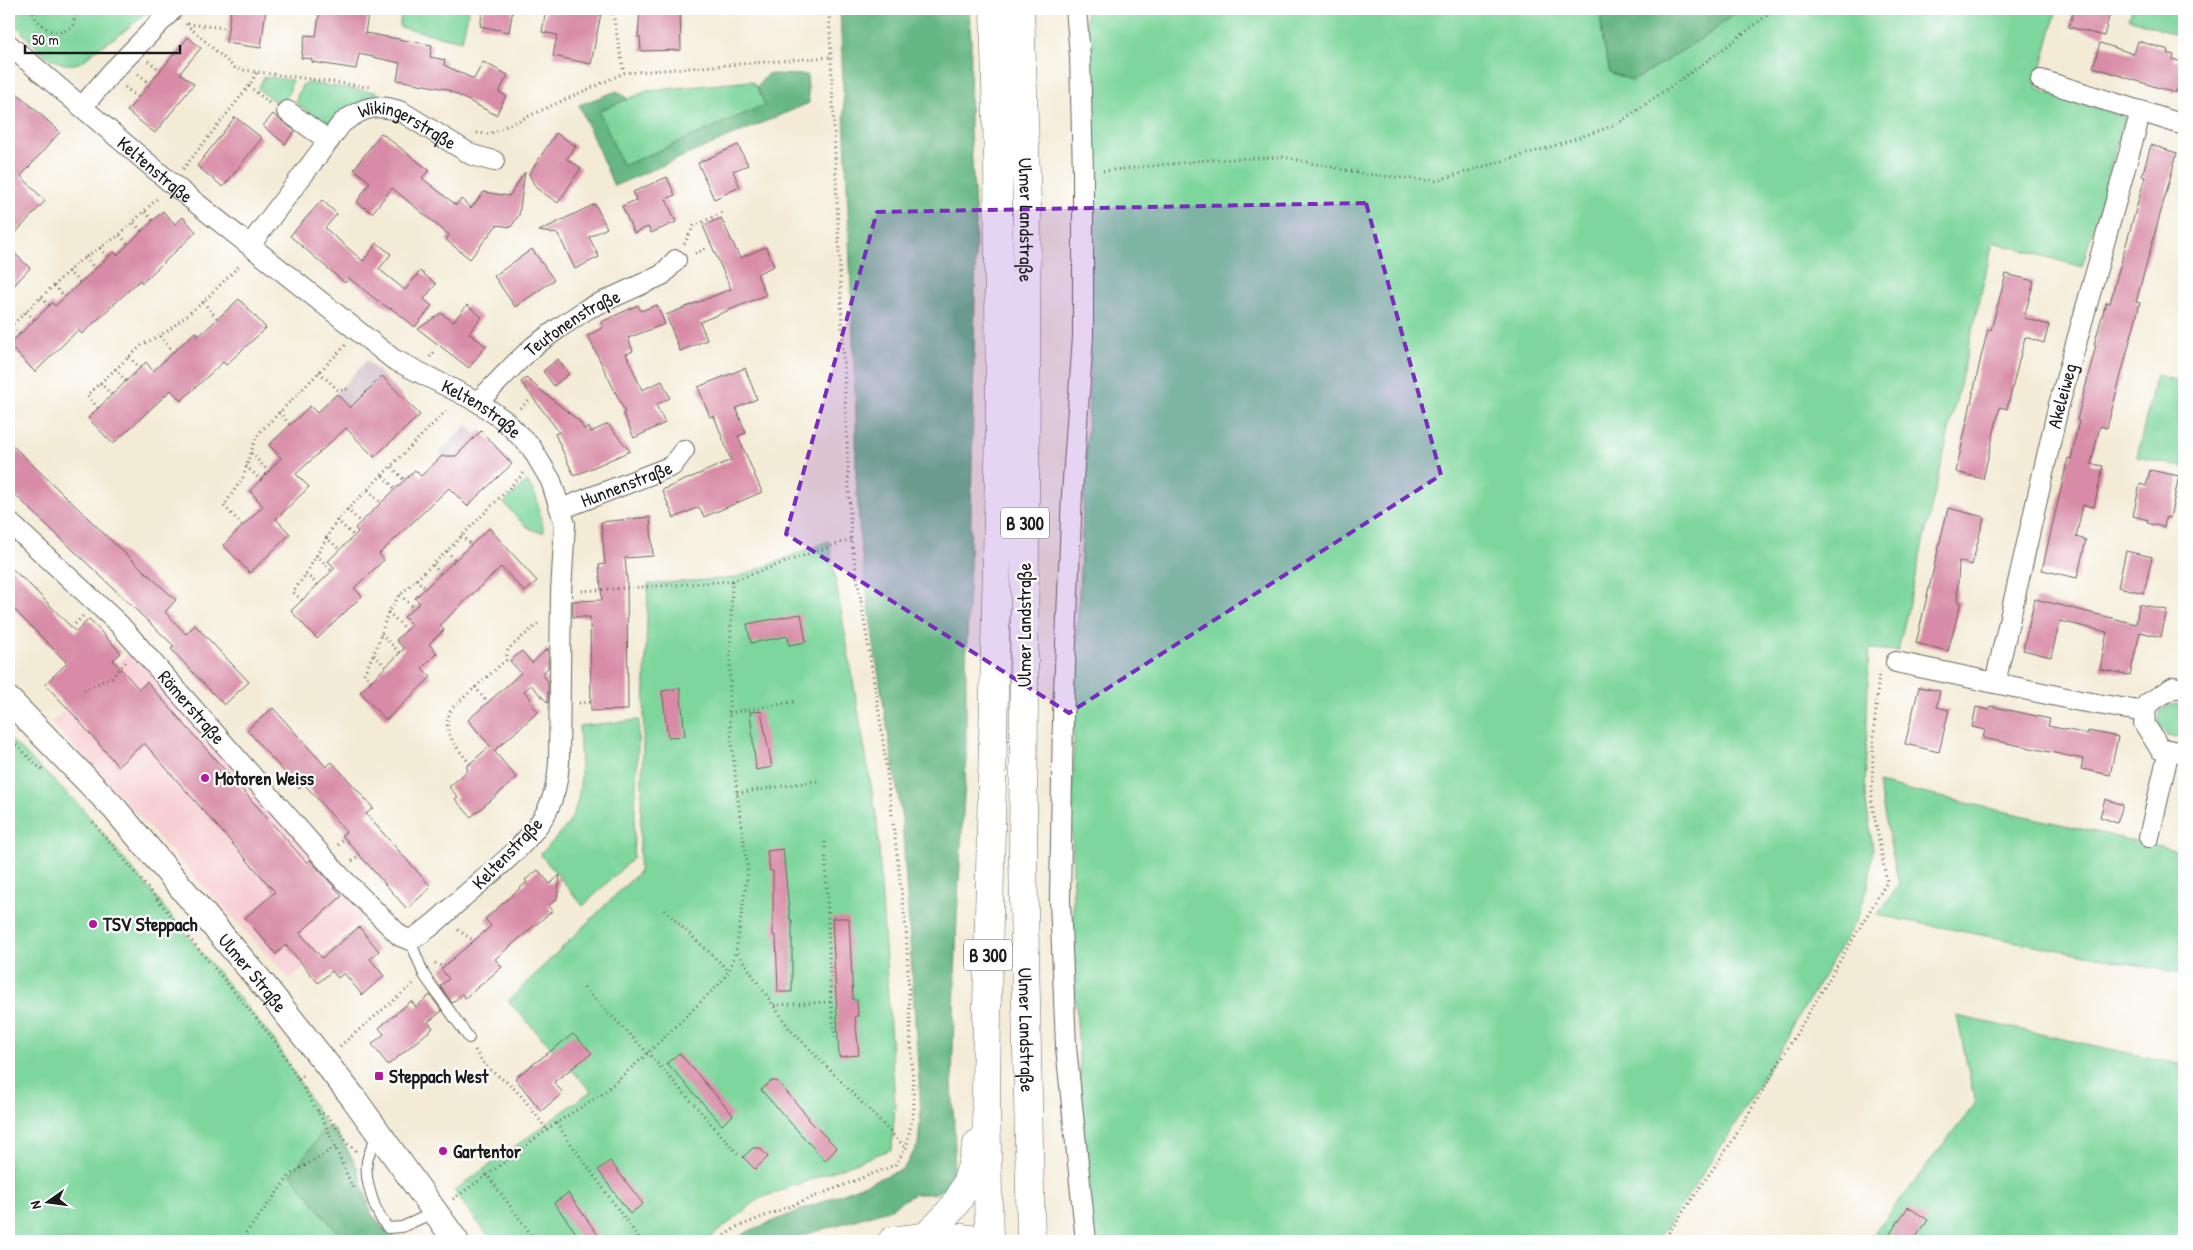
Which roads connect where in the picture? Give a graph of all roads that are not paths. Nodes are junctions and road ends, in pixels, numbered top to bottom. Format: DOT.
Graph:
graph roads {
  1 [pos="173,9"];
  2 [pos="994,9"];
  3 [pos="1020,9"];
  4 [pos="1076,9"];
  5 [pos="9,45"];
  6 [pos="2041,80"];
  7 [pos="82,107"];
  8 [pos="286,111"];
  9 [pos="2141,111"];
  10 [pos="2184,125"];
  11 [pos="329,141"];
  12 [pos="494,161"];
  13 [pos="252,247"];
  14 [pos="676,260"];
  15 [pos="471,398"];
  16 [pos="684,450"];
  17 [pos="561,509"];
  18 [pos="9,522"];
  19 [pos="1896,662"];
  20 [pos="1995,683"];
  21 [pos="2183,684"];
  22 [pos="9,700"];
  23 [pos="2145,712"];
  24 [pos="2177,749"];
  25 [pos="2148,837"];
  26 [pos="410,940"];
  27 [pos="469,1038"];
  28 [pos="986,1103"];
  29 [pos="378,1134"];
  30 [pos="435,1212"];
  31 [pos="926,1236"];
  32 [pos="456,1241"];
  33 [pos="892,1241"];
  34 [pos="985,1241"];
  35 [pos="990,1241"];
  36 [pos="1031,1241"];
  37 [pos="1086,1241"];
  1 -- 7 [label="street"];
  2 -- 28 [label="main road, Ulmer Landstraße / B 300"];
  3 -- 36 [label="main road, Ulmer Landstraße / B 300"];
  4 -- 37 [label="street"];
  5 -- 7 [label="street, Keltenstraße"];
  6 -- 9 [label="street"];
  7 -- 13 [label="street, Keltenstraße"];
  8 -- 11 [label="street, Wikingerstraße"];
  9 -- 10 [label="street"];
  9 -- 20 [label="street, Akeleiweg"];
  11 -- 12 [label="street, Wikingerstraße"];
  11 -- 13 [label="street, Wikingerstraße"];
  13 -- 15 [label="street, Keltenstraße"];
  14 -- 15 [label="street, Teutonenstraße"];
  15 -- 17 [label="street, Keltenstraße"];
  16 -- 17 [label="street, Hunnenstraße"];
  17 -- 26 [label="street, Keltenstraße"];
  18 -- 26 [label="street, Römerstraße"];
  19 -- 20 [label="street"];
  20 -- 23 [label="street"];
  21 -- 23 [label="street"];
  22 -- 29 [label="street, Ulmer Straße"];
  23 -- 24 [label="street"];
  24 -- 25 [label="street"];
  26 -- 27 [label="lane"];
  28 -- 31 [label="main road"];
  28 -- 35 [label="main road, Ulmer Landstraße / B 300"];
  29 -- 30 [label="street, Ulmer Straße"];
  29 -- 30 [label="lane"];
  30 -- 32 [label="street, Ulmer Straße"];
  31 -- 33 [label="main road"];
  31 -- 34 [label="main road"];
}
